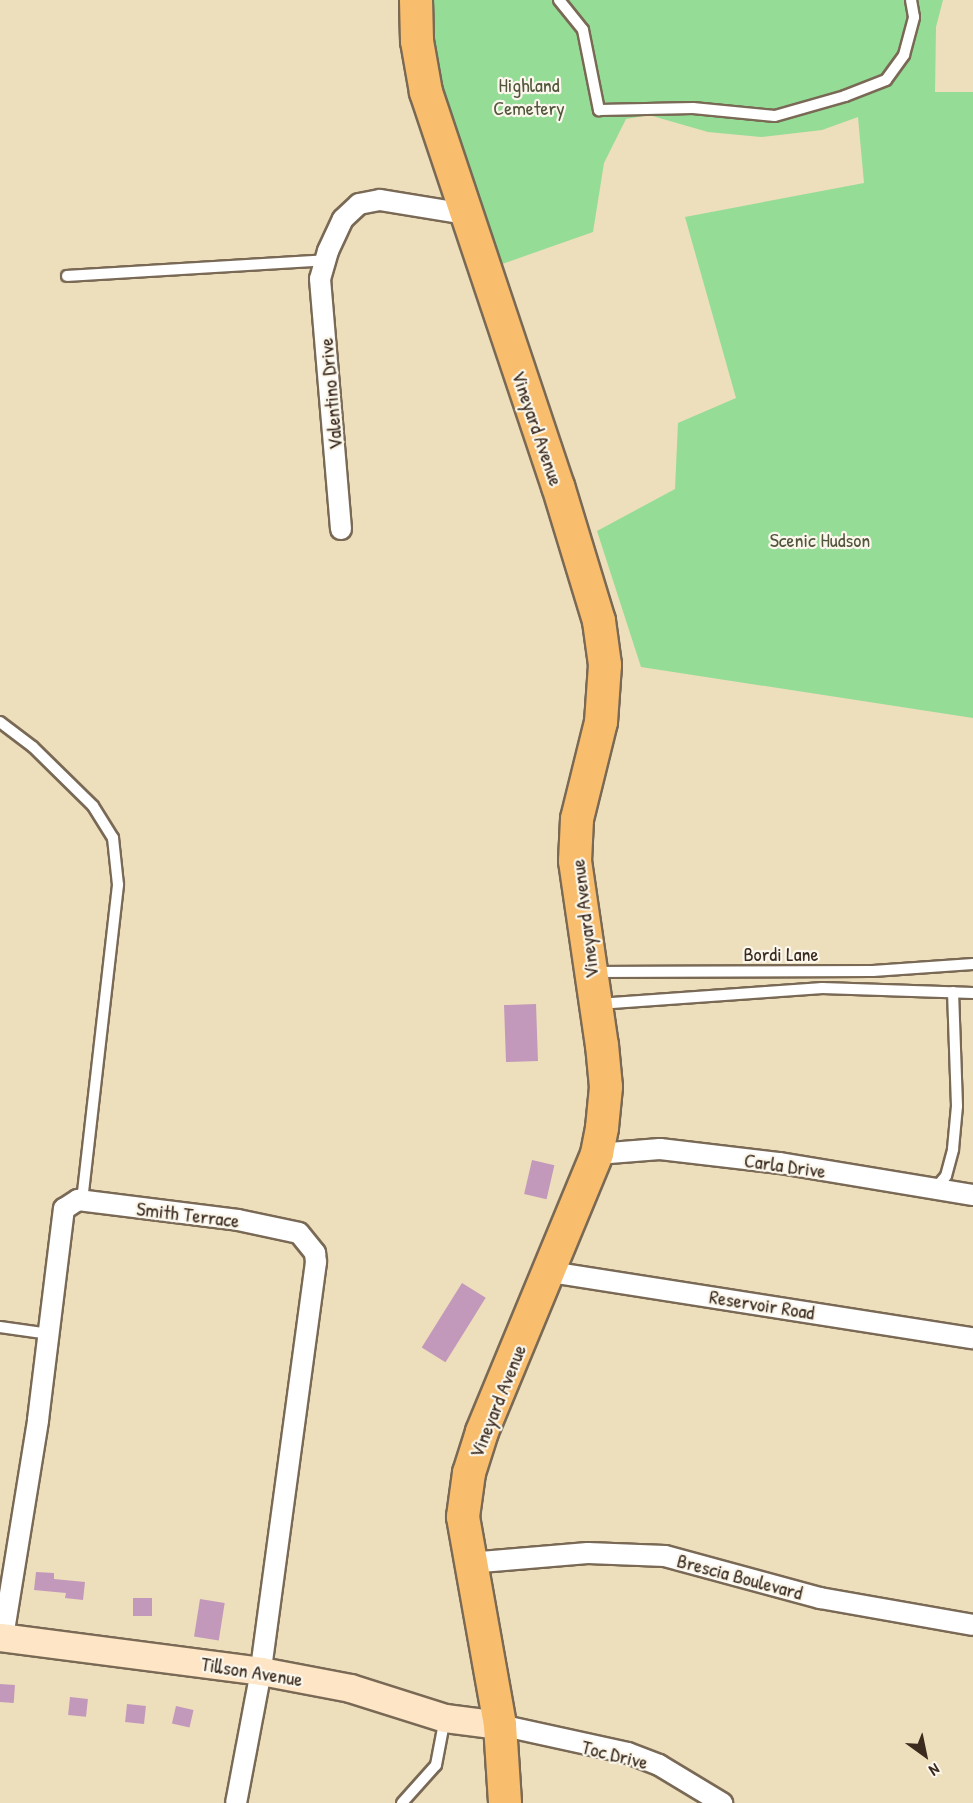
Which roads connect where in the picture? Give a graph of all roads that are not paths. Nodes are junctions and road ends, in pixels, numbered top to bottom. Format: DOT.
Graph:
graph roads {
  1 [pos="416,0"];
  2 [pos="559,0"];
  3 [pos="911,0"];
  4 [pos="466,214"];
  5 [pos="325,260"];
  6 [pos="67,276"];
  7 [pos="341,529"];
  8 [pos="0,722"];
  9 [pos="973,964"];
  10 [pos="589,972"];
  11 [pos="954,992"];
  12 [pos="973,993"];
  13 [pos="595,1004"];
  14 [pos="597,1154"];
  15 [pos="935,1189"];
  16 [pos="973,1195"];
  17 [pos="82,1200"];
  18 [pos="550,1272"];
  19 [pos="0,1327"];
  20 [pos="50,1334"];
  21 [pos="973,1338"];
  22 [pos="469,1563"];
  23 [pos="973,1625"];
  24 [pos="1,1637"];
  25 [pos="261,1671"];
  26 [pos="445,1718"];
  27 [pos="500,1725"];
  28 [pos="236,1803"];
  29 [pos="402,1803"];
  30 [pos="505,1803"];
  31 [pos="722,1803"];
  1 -- 4 [label="main road, Vineyard Avenue"];
  2 -- 3 [label="lane"];
  4 -- 5 [label="street, Valentino Drive"];
  4 -- 10 [label="main road, Vineyard Avenue"];
  5 -- 6 [label="lane"];
  5 -- 7 [label="street, Valentino Drive"];
  8 -- 17 [label="lane"];
  9 -- 10 [label="lane, Bordi Lane"];
  10 -- 13 [label="main road, Vineyard Avenue"];
  11 -- 12 [label="lane"];
  11 -- 13 [label="lane"];
  11 -- 15 [label="lane"];
  13 -- 14 [label="main road, Vineyard Avenue"];
  14 -- 15 [label="street, Carla Drive"];
  14 -- 18 [label="main road, Vineyard Avenue"];
  15 -- 16 [label="street, Carla Drive"];
  17 -- 20 [label="street"];
  17 -- 25 [label="street, Smith Terrace"];
  18 -- 21 [label="street, Reservoir Road"];
  18 -- 22 [label="main road, Vineyard Avenue"];
  19 -- 20 [label="lane"];
  20 -- 24 [label="street"];
  22 -- 23 [label="street, Brescia Boulevard"];
  22 -- 27 [label="main road, Vineyard Avenue"];
  24 -- 25 [label="street, Tillson Avenue"];
  25 -- 26 [label="street, Tillson Avenue"];
  25 -- 28 [label="street"];
  26 -- 27 [label="street, Tillson Avenue"];
  26 -- 29 [label="lane"];
  27 -- 30 [label="main road, Vineyard Avenue"];
  27 -- 31 [label="street, Toc Drive"];
}
